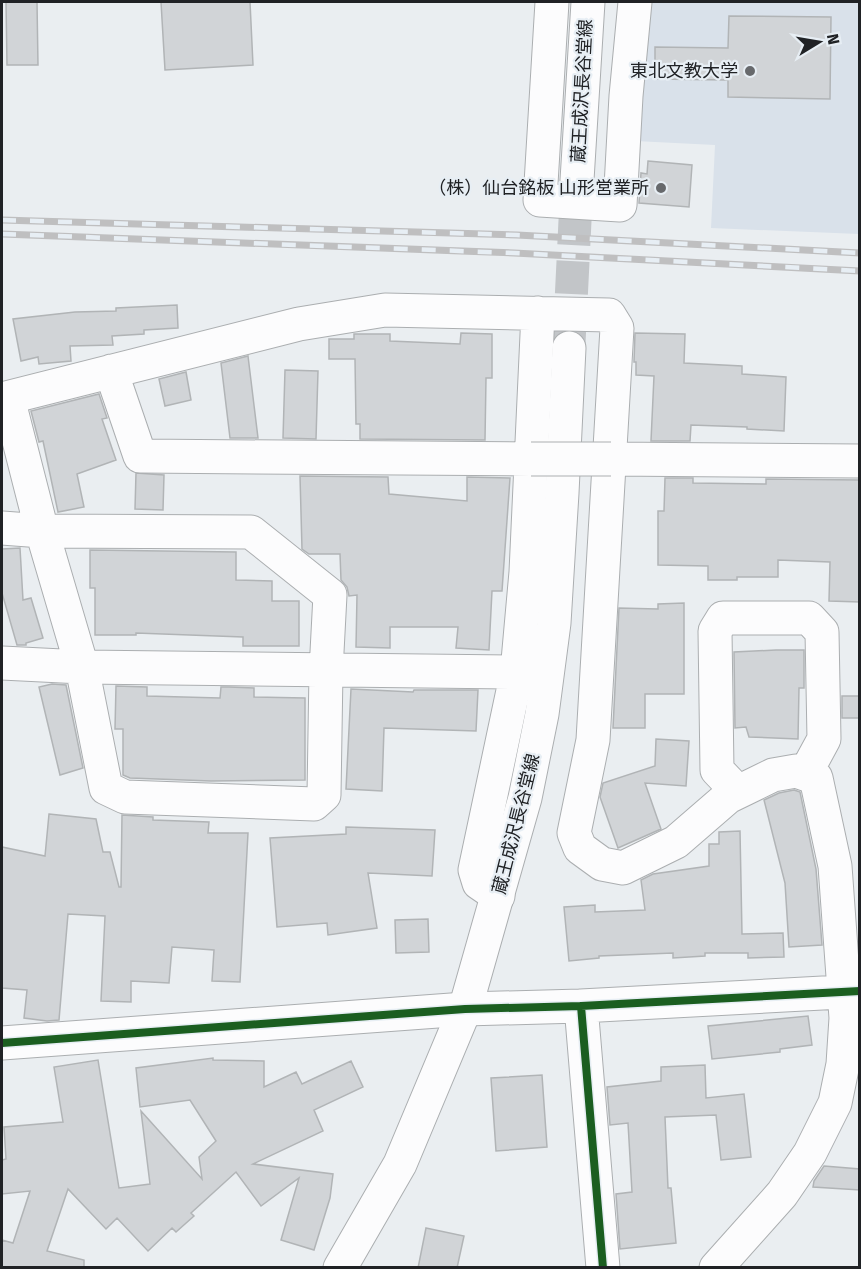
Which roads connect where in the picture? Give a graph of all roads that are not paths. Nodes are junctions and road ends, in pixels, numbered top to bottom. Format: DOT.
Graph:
graph roads {
  1 [pos="552,2"];
  2 [pos="588,2"];
  3 [pos="635,2"];
  4 [pos="577,180"];
  5 [pos="538,313"];
  6 [pos="568,348"];
  7 [pos="111,371"];
  8 [pos="4,399"];
  9 [pos="531,459"];
  10 [pos="610,459"];
  11 [pos="860,461"];
  12 [pos="2,528"];
  13 [pos="42,531"];
  14 [pos="2,663"];
  15 [pos="82,667"];
  16 [pos="326,671"];
  17 [pos="517,672"];
  18 [pos="806,774"];
  19 [pos="738,792"];
  20 [pos="498,896"];
  21 [pos="851,991"];
  22 [pos="581,1006"];
  23 [pos="465,1008"];
  24 [pos="2,1042"];
  25 [pos="340,1268"];
  26 [pos="603,1268"];
  27 [pos="716,1268"];
  1 -- 3 [label="main road"];
  2 -- 4 [label="main road, 蔵王成沢長谷堂線"];
  5 -- 7 [label="main road"];
  5 -- 9 [label="main road"];
  5 -- 10 [label="main road"];
  6 -- 20 [label="main road, 蔵王成沢長谷堂線"];
  7 -- 8 [label="main road"];
  7 -- 9 [label="main road"];
  8 -- 13 [label="main road"];
  9 -- 10 [label="main road, bridge"];
  9 -- 17 [label="main road"];
  10 -- 11 [label="main road"];
  10 -- 19 [label="main road"];
  12 -- 13 [label="main road"];
  13 -- 15 [label="main road"];
  13 -- 16 [label="main road"];
  14 -- 15 [label="main road"];
  15 -- 16 [label="main road"];
  15 -- 16 [label="main road"];
  16 -- 17 [label="main road"];
  17 -- 20 [label="main road"];
  18 -- 19 [label="main road"];
  18 -- 19 [label="main road"];
  18 -- 21 [label="main road"];
  20 -- 23 [label="main road, 蔵王成沢長谷堂線"];
  21 -- 22 [label="main road"];
  21 -- 27 [label="main road"];
  22 -- 23 [label="main road"];
  22 -- 26 [label="main road"];
  23 -- 24 [label="main road"];
  23 -- 25 [label="main road, 蔵王成沢長谷堂線"];
}
